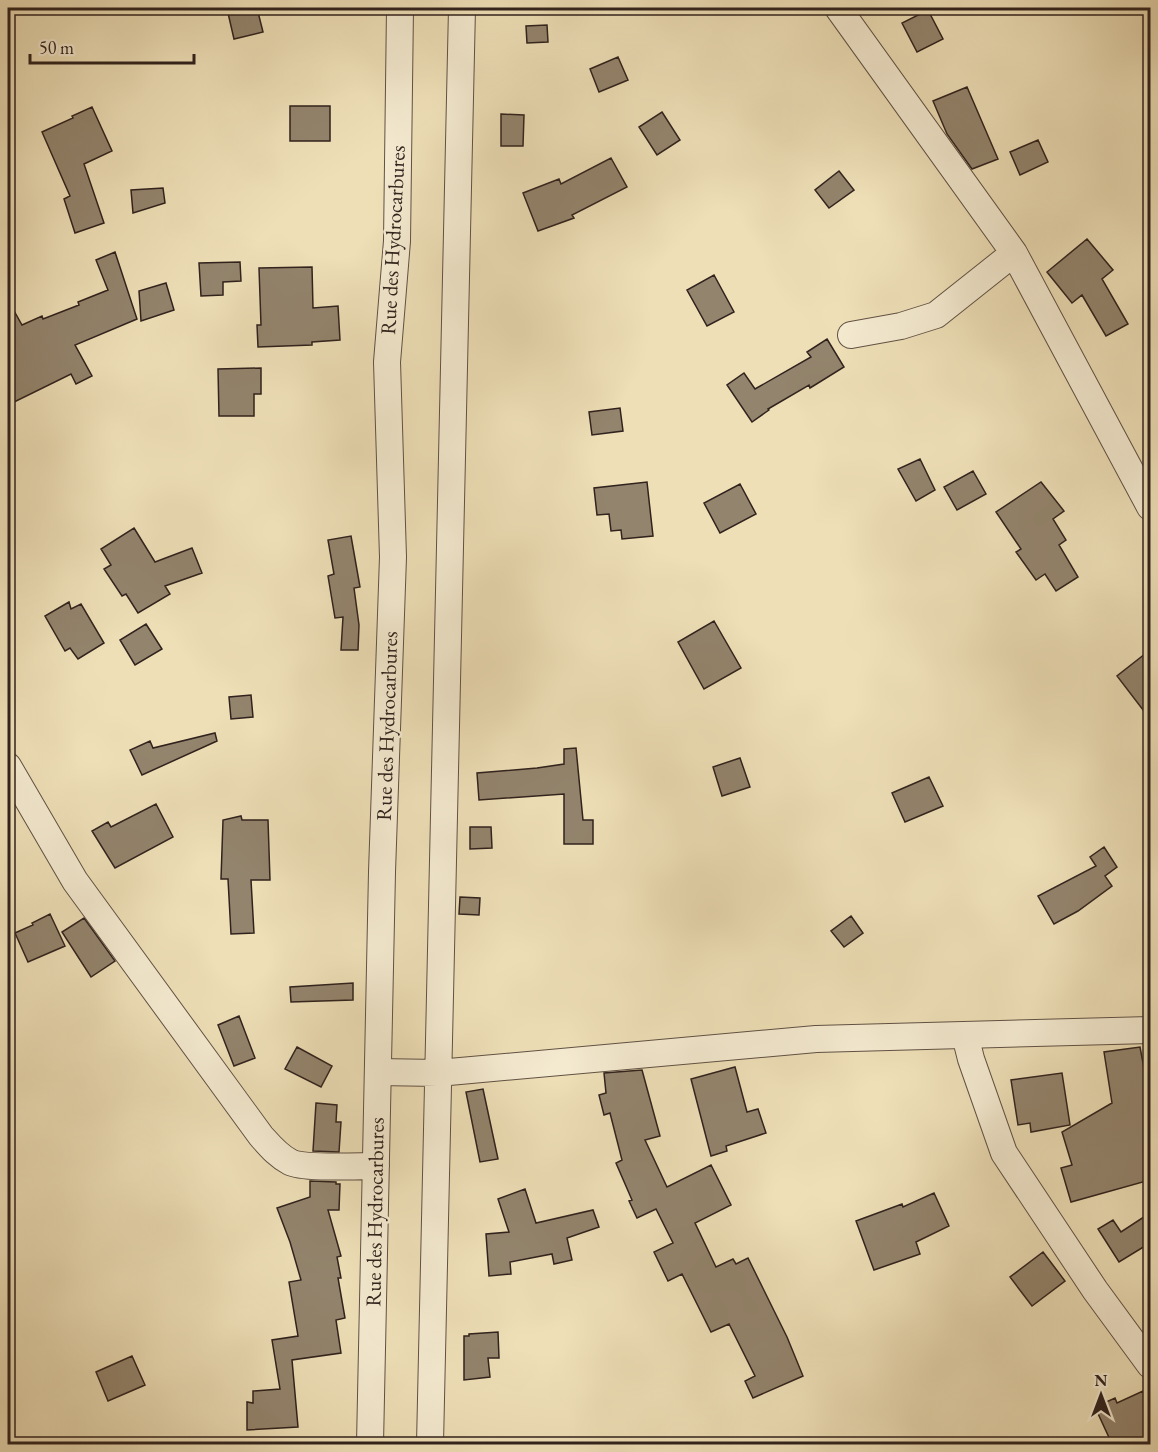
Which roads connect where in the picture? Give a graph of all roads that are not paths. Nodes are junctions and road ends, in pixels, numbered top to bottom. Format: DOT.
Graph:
graph roads {
  1 [pos="400,8"];
  2 [pos="462,8"];
  3 [pos="838,8"];
  4 [pos="1014,253"];
  5 [pos="851,335"];
  6 [pos="1150,507"];
  7 [pos="8,766"];
  8 [pos="1150,1030"];
  9 [pos="966,1035"];
  10 [pos="378,1072"];
  11 [pos="438,1073"];
  12 [pos="376,1166"];
  13 [pos="1150,1365"];
  14 [pos="370,1444"];
  15 [pos="430,1444"];
  1 -- 10 [label="street, Rue des Hydrocarbures"];
  2 -- 11 [label="street"];
  3 -- 4 [label="street"];
  4 -- 5 [label="street"];
  4 -- 6 [label="street"];
  7 -- 12 [label="street"];
  8 -- 9 [label="street"];
  9 -- 11 [label="street"];
  9 -- 13 [label="street"];
  10 -- 11 [label="street"];
  10 -- 12 [label="street, Rue des Hydrocarbures"];
  11 -- 15 [label="street"];
  12 -- 14 [label="street, Rue des Hydrocarbures"];
}
